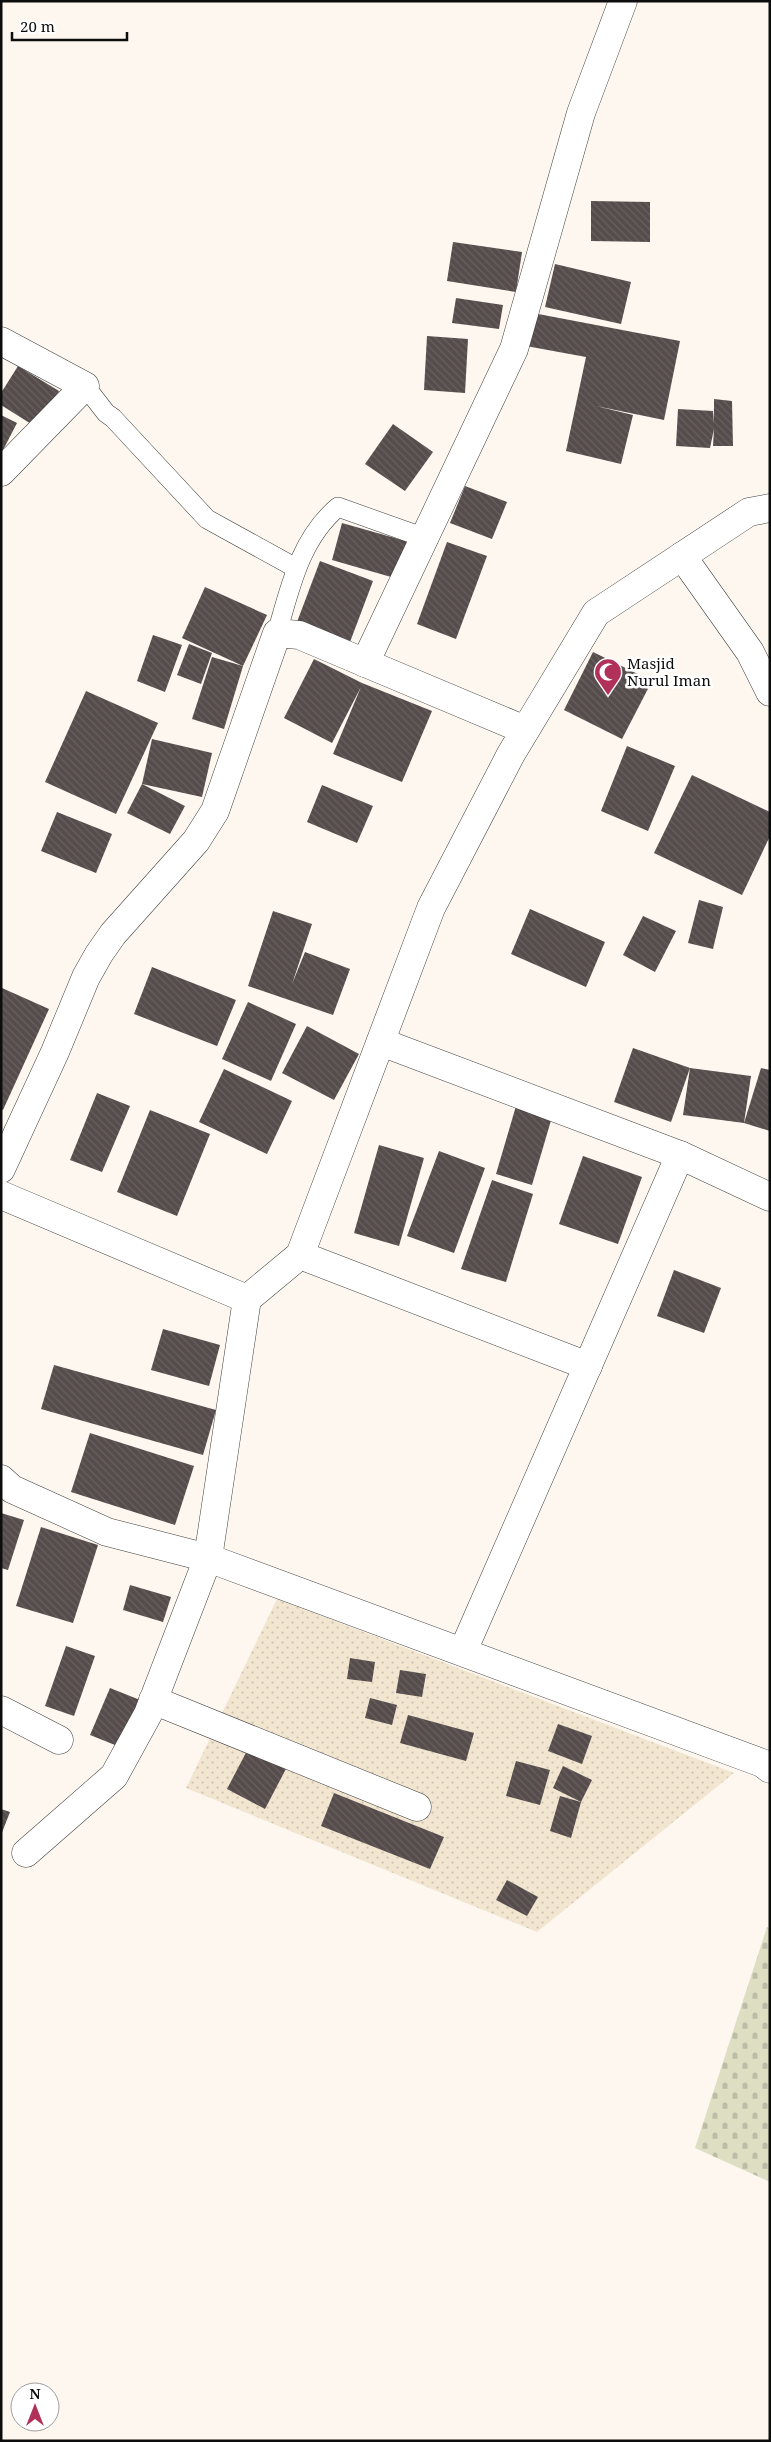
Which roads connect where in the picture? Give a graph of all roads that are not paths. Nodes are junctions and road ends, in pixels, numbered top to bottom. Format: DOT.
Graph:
graph roads {
  1 [pos="623,1"];
  2 [pos="1,341"];
  3 [pos="85,386"];
  4 [pos="1,472"];
  5 [pos="770,508"];
  6 [pos="425,538"];
  7 [pos="682,556"];
  8 [pos="296,568"];
  9 [pos="277,633"];
  10 [pos="365,663"];
  11 [pos="770,692"];
  12 [pos="525,730"];
  13 [pos="381,1042"];
  14 [pos="680,1155"];
  15 [pos="1,1169"];
  16 [pos="1,1194"];
  17 [pos="770,1197"];
  18 [pos="300,1255"];
  19 [pos="247,1299"];
  20 [pos="588,1366"];
  21 [pos="1,1479"];
  22 [pos="208,1558"];
  23 [pos="463,1651"];
  24 [pos="153,1700"];
  25 [pos="1,1710"];
  26 [pos="59,1740"];
  27 [pos="770,1769"];
  28 [pos="417,1807"];
  29 [pos="26,1854"];
  1 -- 6 [label="street"];
  2 -- 3 [label="street"];
  3 -- 4 [label="street"];
  3 -- 8 [label="lane"];
  5 -- 7 [label="street"];
  6 -- 8 [label="lane"];
  6 -- 10 [label="street"];
  7 -- 11 [label="street"];
  7 -- 12 [label="street"];
  8 -- 9 [label="lane"];
  9 -- 10 [label="street"];
  9 -- 15 [label="street"];
  10 -- 12 [label="street"];
  12 -- 13 [label="street"];
  13 -- 14 [label="street"];
  13 -- 18 [label="street"];
  14 -- 17 [label="street"];
  14 -- 20 [label="street"];
  16 -- 19 [label="street"];
  18 -- 19 [label="street"];
  18 -- 20 [label="street"];
  19 -- 22 [label="street"];
  20 -- 23 [label="street"];
  21 -- 22 [label="street"];
  22 -- 23 [label="street"];
  22 -- 24 [label="street"];
  23 -- 27 [label="street"];
  24 -- 28 [label="street"];
  24 -- 29 [label="street"];
  25 -- 26 [label="street"];
}
